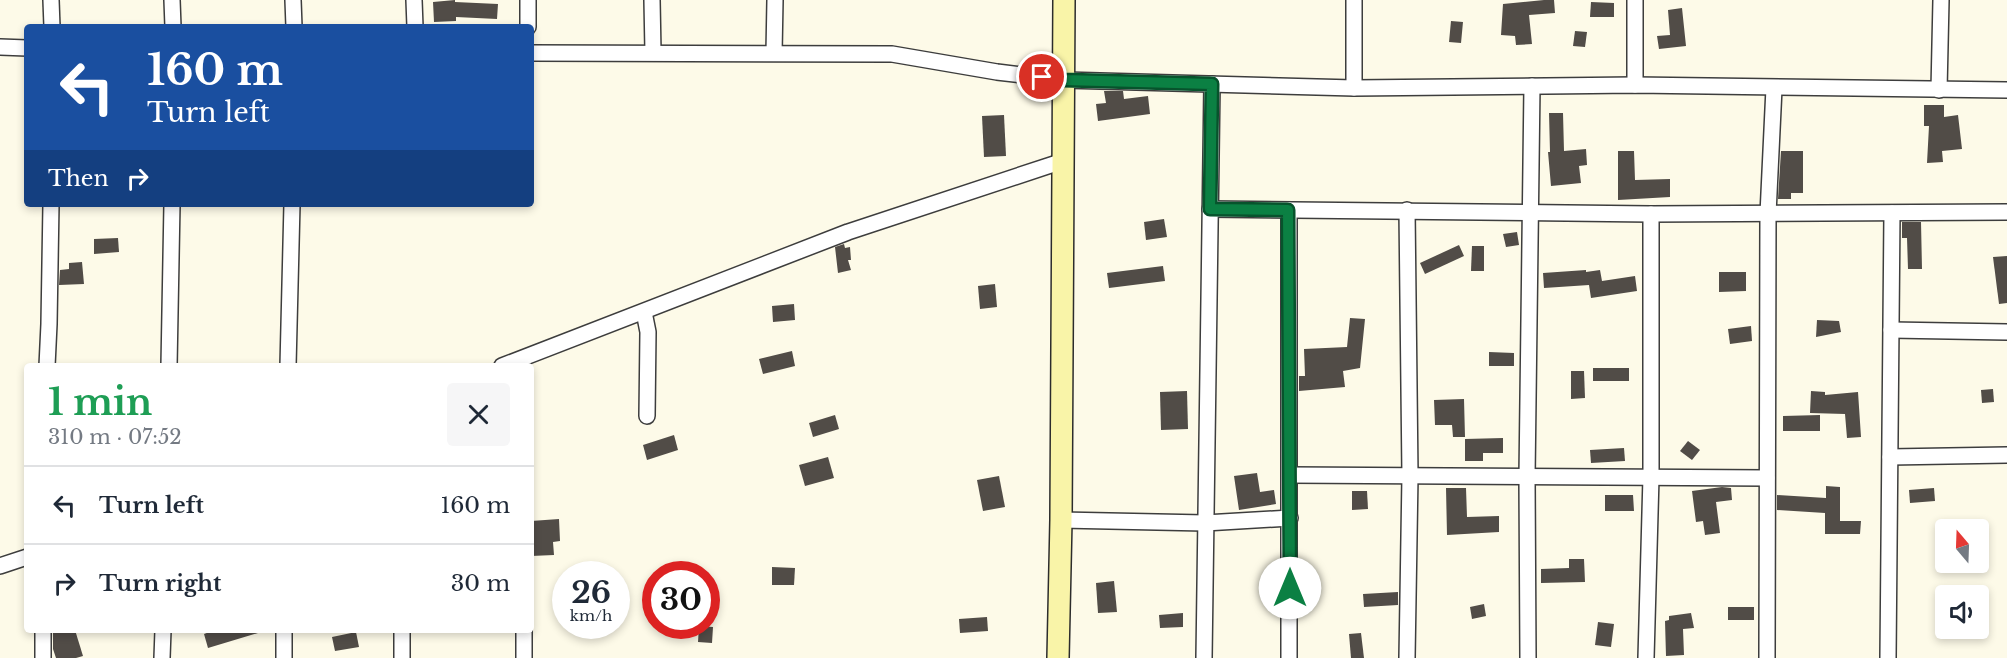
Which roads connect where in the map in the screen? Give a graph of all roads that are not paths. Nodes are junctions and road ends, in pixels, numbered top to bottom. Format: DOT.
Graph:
graph roads {
  1 [pos="51,0"];
  2 [pos="172,0"];
  3 [pos="292,0"];
  4 [pos="414,0"];
  5 [pos="528,0"];
  6 [pos="652,0"];
  7 [pos="775,0"];
  8 [pos="1064,0"];
  9 [pos="1354,0"];
  10 [pos="1635,0"];
  11 [pos="1941,0"];
  12 [pos="52,24"];
  13 [pos="173,24"];
  14 [pos="294,24"];
  15 [pos="415,24"];
  16 [pos="528,24"];
  17 [pos="0,47"];
  18 [pos="24,48"];
  19 [pos="654,52"];
  20 [pos="774,53"];
  21 [pos="534,54"];
  22 [pos="1064,80"];
  23 [pos="1212,84"];
  24 [pos="1635,85"];
  25 [pos="1532,86"];
  26 [pos="1354,88"];
  27 [pos="1774,88"];
  28 [pos="1940,90"];
  29 [pos="2007,90"];
  30 [pos="1063,160"];
  31 [pos="51,207"];
  32 [pos="172,207"];
  33 [pos="292,207"];
  34 [pos="1210,209"];
  35 [pos="1288,210"];
  36 [pos="1407,210"];
  37 [pos="1530,211"];
  38 [pos="2007,212"];
  39 [pos="1892,213"];
  40 [pos="1651,214"];
  41 [pos="1768,214"];
  42 [pos="644,312"];
  43 [pos="1891,330"];
  44 [pos="2007,332"];
  45 [pos="47,363"];
  46 [pos="169,363"];
  47 [pos="288,363"];
  48 [pos="515,363"];
  49 [pos="647,416"];
  50 [pos="2007,455"];
  51 [pos="1890,457"];
  52 [pos="1290,475"];
  53 [pos="1410,476"];
  54 [pos="1527,477"];
  55 [pos="1652,477"];
  56 [pos="1767,478"];
  57 [pos="1290,518"];
  58 [pos="1061,520"];
  59 [pos="1205,523"];
  60 [pos="24,558"];
  61 [pos="0,566"];
  62 [pos="43,633"];
  63 [pos="163,633"];
  64 [pos="284,633"];
  65 [pos="402,633"];
  66 [pos="524,633"];
  67 [pos="43,658"];
  68 [pos="162,658"];
  69 [pos="284,658"];
  70 [pos="402,658"];
  71 [pos="524,658"];
  72 [pos="1059,658"];
  73 [pos="1204,658"];
  74 [pos="1289,658"];
  75 [pos="1407,658"];
  76 [pos="1528,658"];
  77 [pos="1646,658"];
  78 [pos="1767,658"];
  79 [pos="1888,658"];
  1 -- 12 [label="street"];
  2 -- 13 [label="street"];
  3 -- 14 [label="street"];
  4 -- 15 [label="street"];
  5 -- 16 [label="street"];
  6 -- 19 [label="street"];
  7 -- 20 [label="street"];
  8 -- 22 [label="main road"];
  9 -- 26 [label="street"];
  10 -- 24 [label="street"];
  11 -- 28 [label="street"];
  17 -- 18 [label="street"];
  19 -- 20 [label="street"];
  19 -- 21 [label="street"];
  20 -- 22 [label="street"];
  22 -- 23 [label="street"];
  22 -- 30 [label="main road"];
  23 -- 26 [label="street"];
  23 -- 34 [label="street"];
  24 -- 25 [label="street"];
  24 -- 27 [label="street"];
  25 -- 26 [label="street"];
  25 -- 37 [label="street"];
  27 -- 28 [label="street"];
  27 -- 41 [label="street"];
  28 -- 29 [label="street"];
  30 -- 42 [label="street"];
  30 -- 58 [label="main road"];
  31 -- 45 [label="street"];
  32 -- 46 [label="street"];
  33 -- 47 [label="street"];
  34 -- 35 [label="street"];
  34 -- 59 [label="street"];
  35 -- 36 [label="street"];
  35 -- 52 [label="street"];
  36 -- 37 [label="street"];
  36 -- 53 [label="street"];
  37 -- 40 [label="street"];
  37 -- 54 [label="street"];
  38 -- 39 [label="street"];
  39 -- 41 [label="street"];
  39 -- 43 [label="street"];
  40 -- 41 [label="street"];
  40 -- 55 [label="street"];
  41 -- 56 [label="street"];
  42 -- 48 [label="street"];
  42 -- 49 [label="street"];
  43 -- 44 [label="street"];
  43 -- 51 [label="street"];
  50 -- 51 [label="street"];
  51 -- 79 [label="street"];
  52 -- 53 [label="street"];
  52 -- 57 [label="street"];
  53 -- 54 [label="street"];
  53 -- 75 [label="street"];
  54 -- 55 [label="street"];
  54 -- 76 [label="street"];
  55 -- 56 [label="street"];
  55 -- 77 [label="street"];
  56 -- 78 [label="street"];
  57 -- 59 [label="street"];
  57 -- 74 [label="street"];
  58 -- 59 [label="street"];
  58 -- 72 [label="main road"];
  59 -- 73 [label="street"];
  60 -- 61 [label="street"];
  62 -- 67 [label="street"];
  63 -- 68 [label="street"];
  64 -- 69 [label="street"];
  65 -- 70 [label="street"];
  66 -- 71 [label="street"];
}
